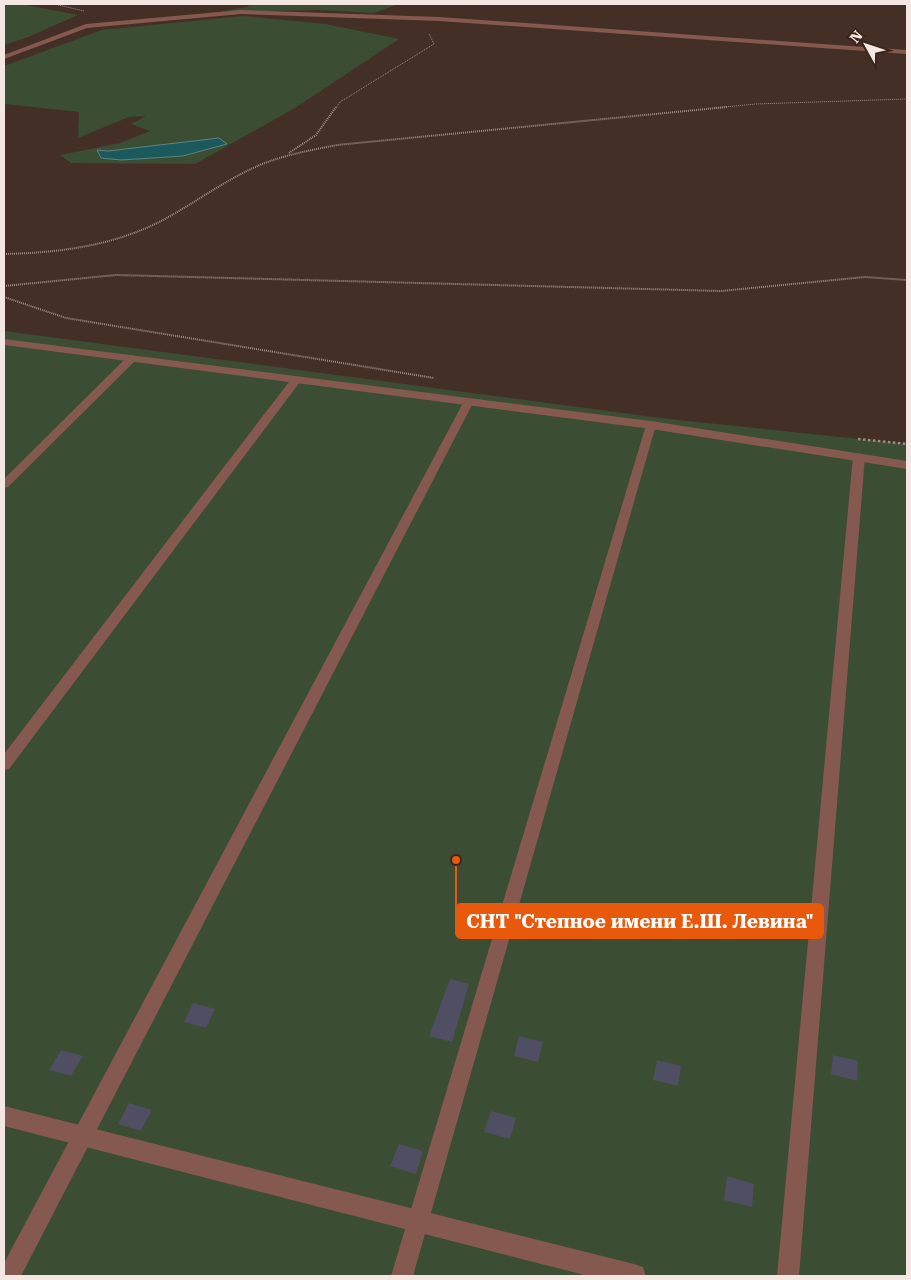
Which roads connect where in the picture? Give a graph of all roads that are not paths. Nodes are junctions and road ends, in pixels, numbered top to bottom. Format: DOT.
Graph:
graph roads {
  1 [pos="907,52"];
  2 [pos="4,57"];
  3 [pos="4,342"];
  4 [pos="132,358"];
  5 [pos="296,380"];
  6 [pos="468,403"];
  7 [pos="651,425"];
  8 [pos="859,456"];
  9 [pos="907,465"];
  10 [pos="4,485"];
  11 [pos="4,765"];
  12 [pos="4,1116"];
  13 [pos="83,1136"];
  14 [pos="418,1222"];
  15 [pos="9,1276"];
  16 [pos="402,1276"];
  17 [pos="634,1276"];
  18 [pos="788,1276"];
  1 -- 2 [label="street"];
  3 -- 4 [label="street"];
  4 -- 5 [label="street"];
  4 -- 10 [label="lane"];
  5 -- 6 [label="street"];
  5 -- 11 [label="lane"];
  6 -- 7 [label="street"];
  6 -- 13 [label="lane"];
  7 -- 8 [label="street"];
  7 -- 14 [label="lane"];
  8 -- 9 [label="street"];
  8 -- 18 [label="lane"];
  12 -- 13 [label="street"];
  13 -- 14 [label="street"];
  13 -- 15 [label="lane"];
  14 -- 16 [label="lane"];
  14 -- 17 [label="street"];
}
